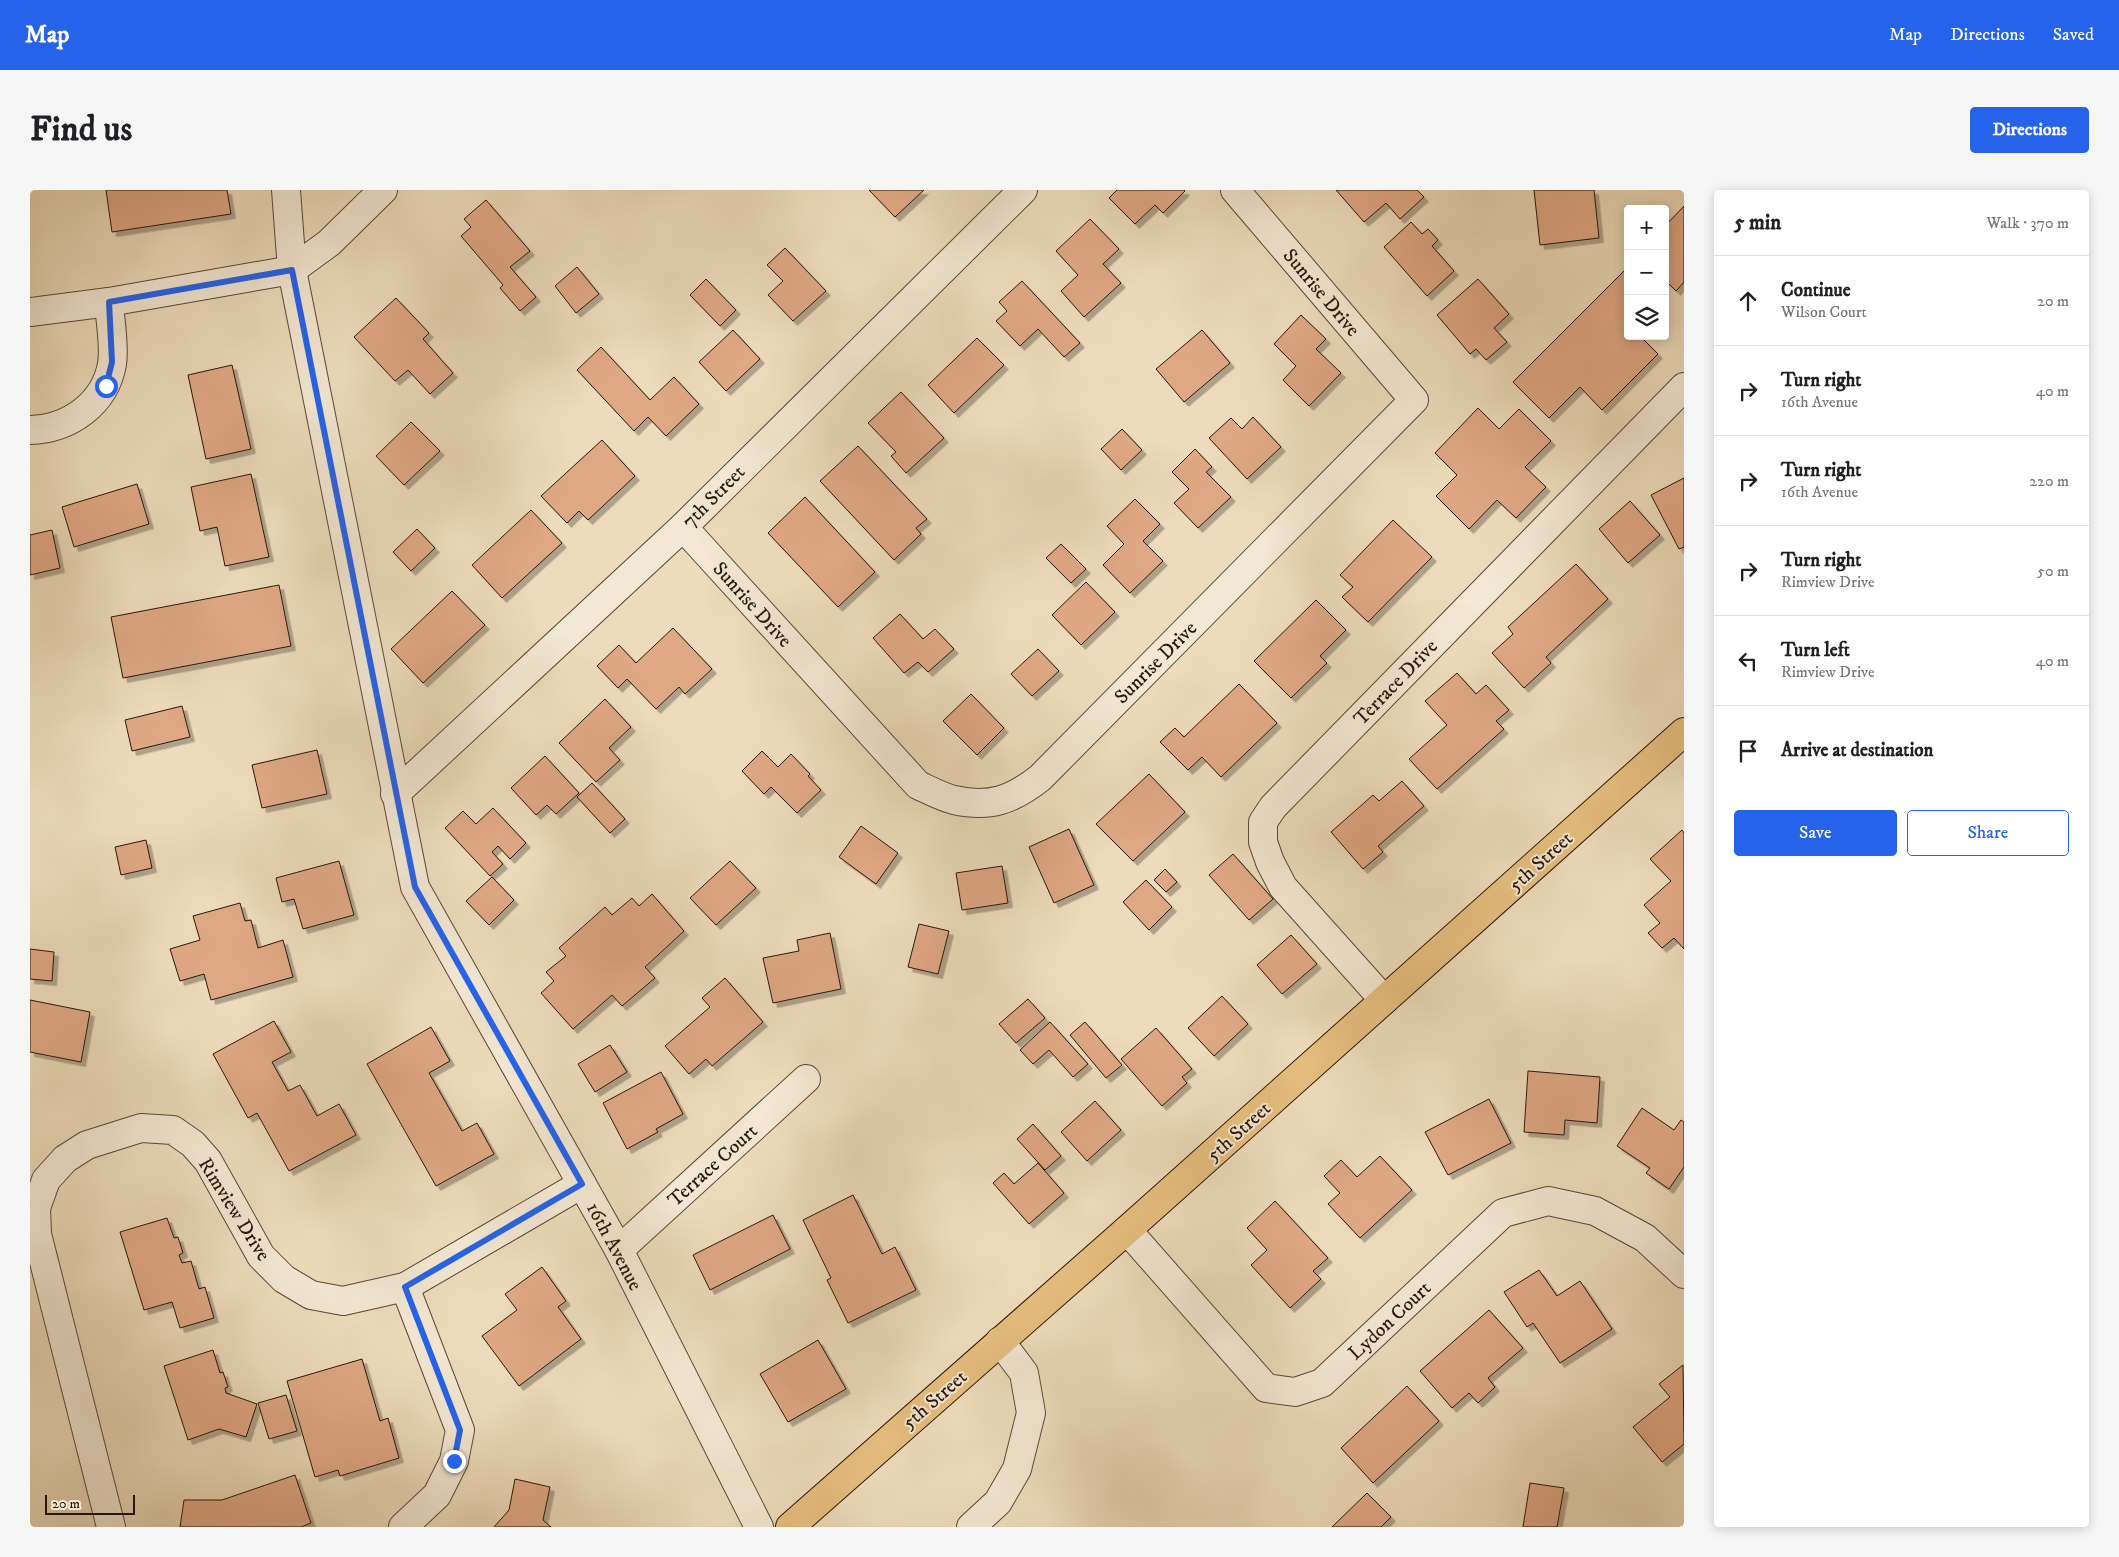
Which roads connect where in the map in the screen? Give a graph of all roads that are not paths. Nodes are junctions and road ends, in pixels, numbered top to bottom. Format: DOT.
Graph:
graph roads {
  1 [pos="286,190"];
  2 [pos="383,190"];
  3 [pos="1023,190"];
  4 [pos="1235,190"];
  5 [pos="292,270"];
  6 [pos="109,302"];
  7 [pos="30,312"];
  8 [pos="1684,387"];
  9 [pos="30,430"];
  10 [pos="683,527"];
  11 [pos="1681,740"];
  12 [pos="395,794"];
  13 [pos="1384,1000"];
  14 [pos="806,1080"];
  15 [pos="582,1184"];
  16 [pos="1127,1230"];
  17 [pos="618,1250"];
  18 [pos="1684,1274"];
  19 [pos="405,1287"];
  20 [pos="1000,1341"];
  21 [pos="110,1527"];
  22 [pos="403,1527"];
  23 [pos="759,1527"];
  24 [pos="790,1527"];
  25 [pos="971,1527"];
  1 -- 5 [label="street, 16th Avenue"];
  2 -- 5 [label="street"];
  3 -- 10 [label="street, 7th Street"];
  4 -- 10 [label="street, Sunrise Drive"];
  5 -- 6 [label="street"];
  5 -- 12 [label="street, 16th Avenue"];
  6 -- 7 [label="street"];
  6 -- 9 [label="street"];
  8 -- 13 [label="street, Terrace Drive"];
  10 -- 12 [label="street, 7th Street"];
  11 -- 13 [label="main road, 5th Street"];
  12 -- 15 [label="street, 16th Avenue"];
  13 -- 16 [label="main road, 5th Street"];
  14 -- 17 [label="street, Terrace Court"];
  15 -- 17 [label="street, 16th Avenue"];
  15 -- 19 [label="street, Rimview Drive"];
  16 -- 18 [label="street, Lydon Court"];
  16 -- 20 [label="main road, 5th Street"];
  17 -- 23 [label="street, 16th Avenue"];
  19 -- 21 [label="street, Rimview Drive"];
  19 -- 22 [label="street"];
  20 -- 24 [label="main road, 5th Street"];
  20 -- 25 [label="street"];
}
